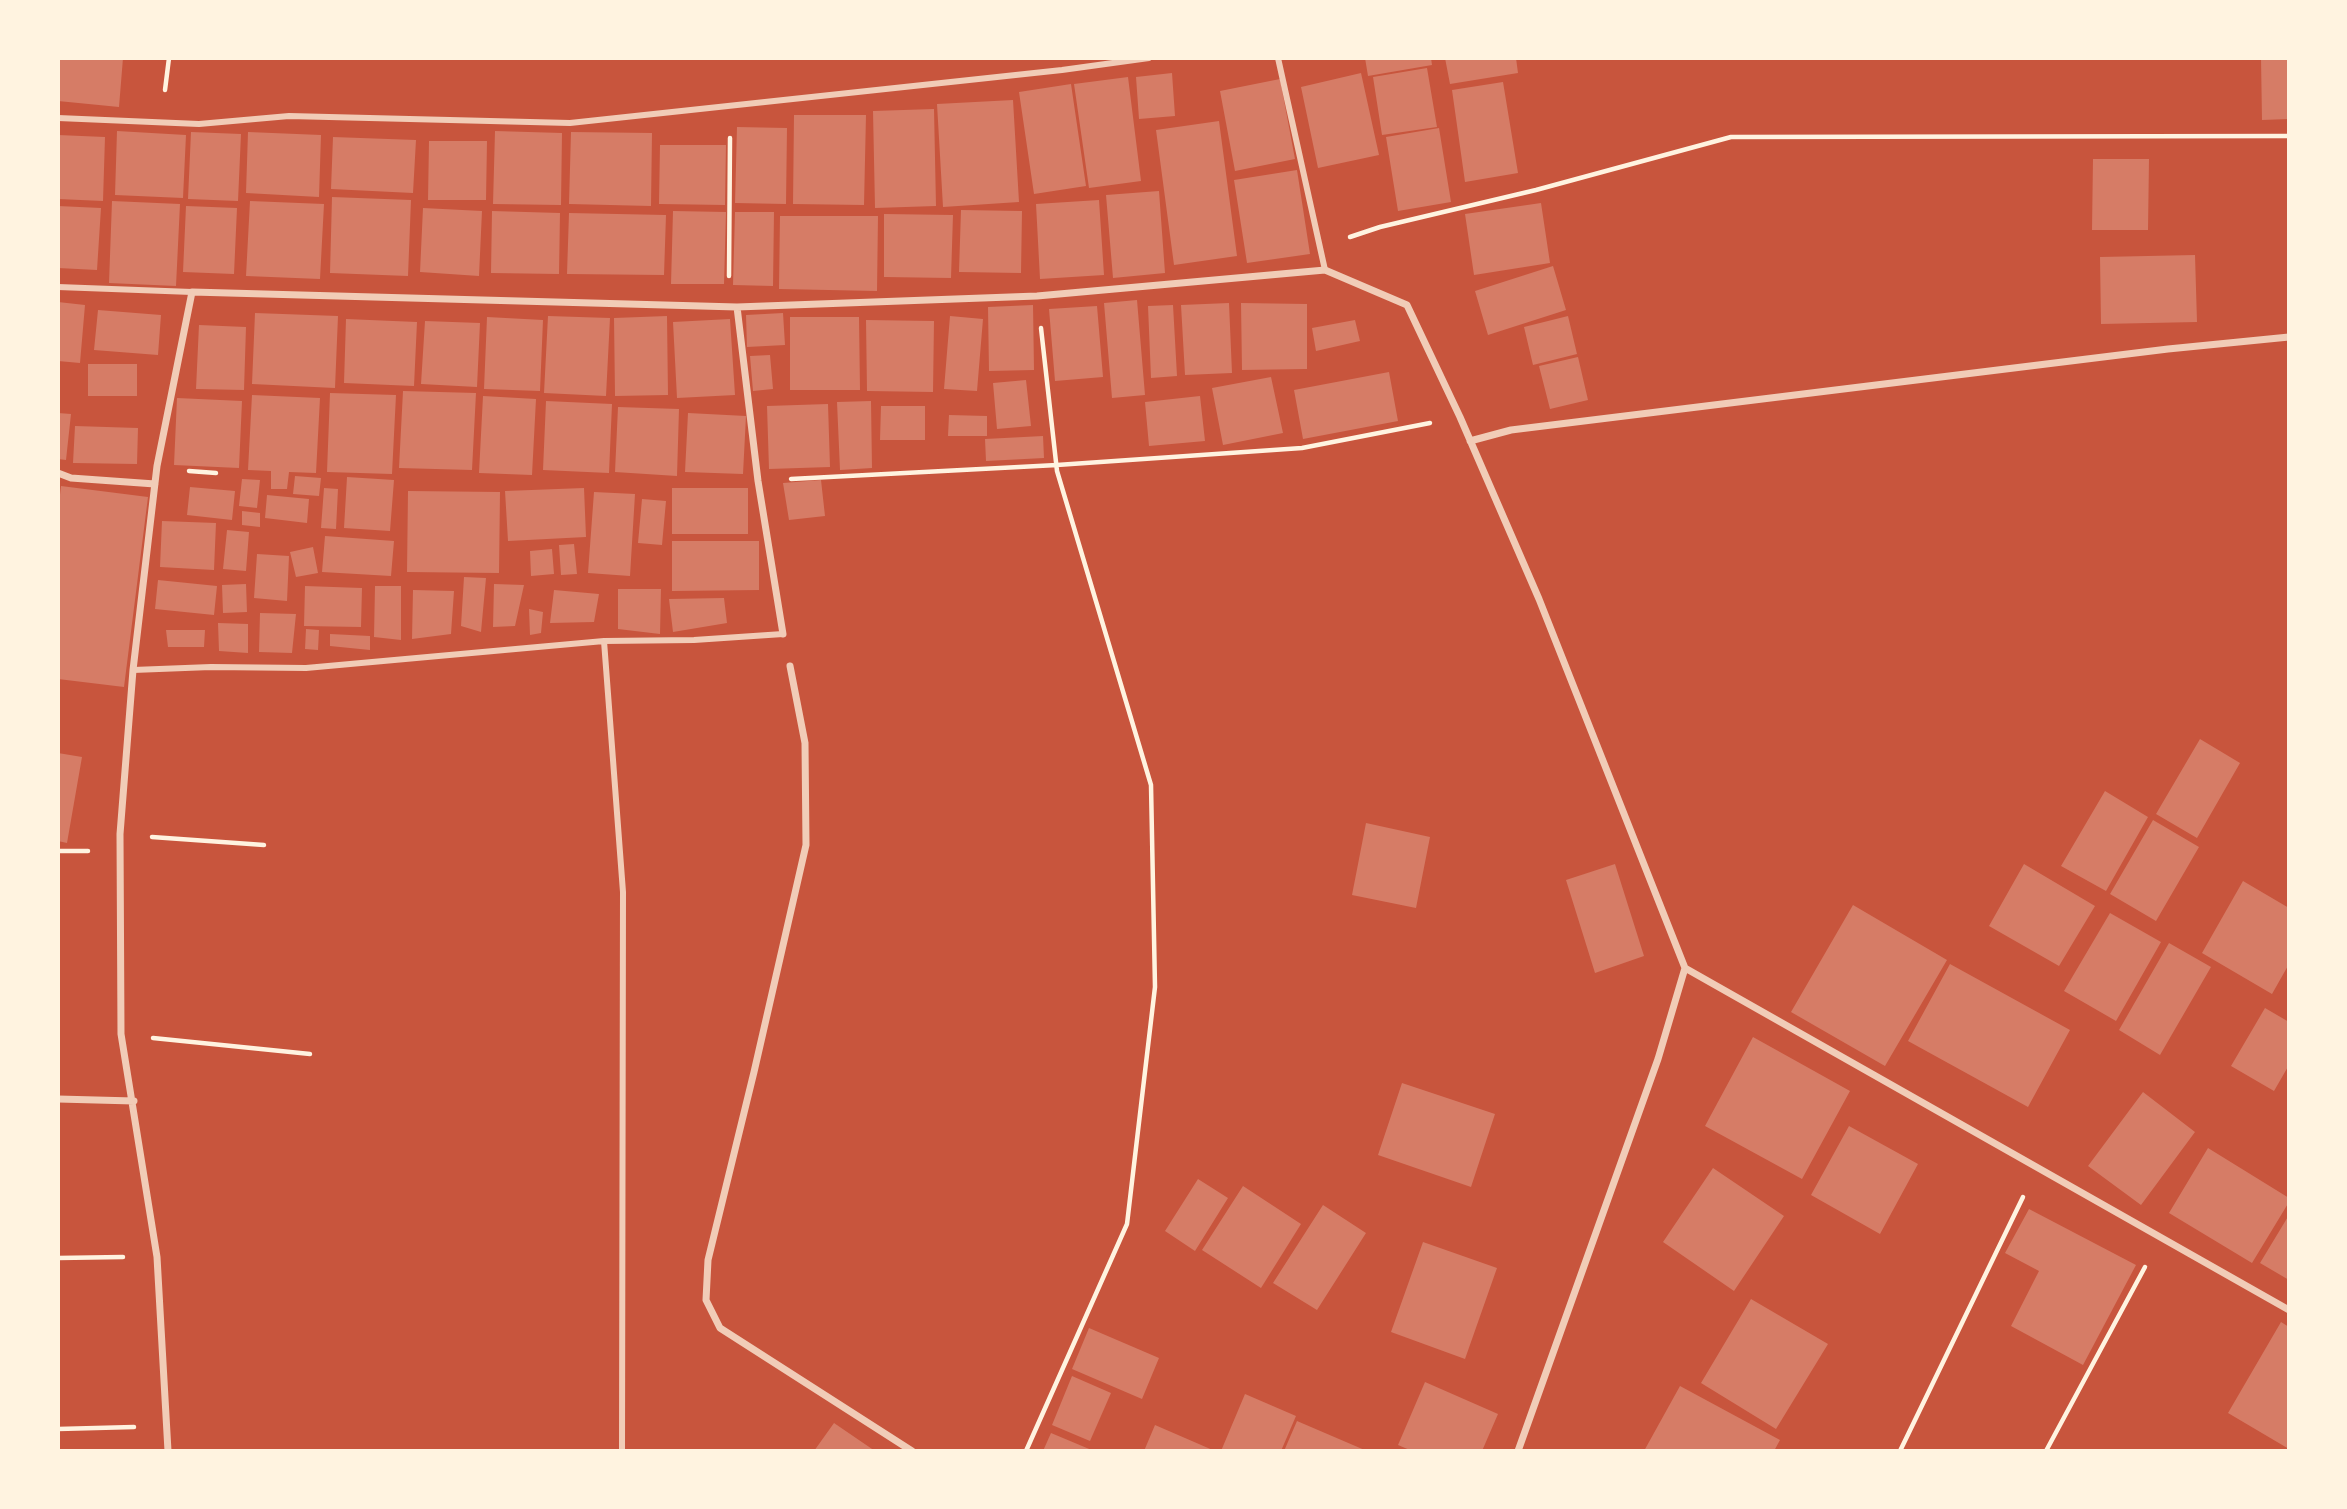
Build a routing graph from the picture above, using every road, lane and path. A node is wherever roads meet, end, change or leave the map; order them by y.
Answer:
1 (1149, 58) edge
2 (1278, 58) edge
3 (730, 106) junction
4 (58, 118) edge
5 (2289, 136) edge
6 (1319, 247) junction
7 (1325, 270) junction
8 (58, 287) edge
9 (192, 292) junction
10 (1037, 296) junction
11 (733, 307) junction
12 (2289, 337) edge
13 (1460, 417) junction
14 (1470, 441) junction
15 (1056, 466) junction
16 (58, 473) edge
17 (758, 481) junction
18 (155, 484) junction
19 (783, 634) joint
20 (604, 641) junction
21 (790, 666) dead end
22 (133, 670) junction
23 (120, 834) junction
24 (264, 845) dead end
25 (1685, 968) junction
26 (121, 1034) junction
27 (310, 1054) dead end
28 (58, 1098) edge
29 (134, 1101) junction
30 (2038, 1166) junction
31 (2161, 1237) junction
32 (157, 1256) junction
33 (58, 1258) edge
34 (2289, 1310) edge
35 (167, 1426) junction
36 (58, 1429) edge
37 (168, 1451) edge
38 (622, 1451) edge
39 (912, 1451) edge
40 (1027, 1451) edge
41 (1518, 1451) edge
42 (1900, 1451) edge
43 (2046, 1451) edge

1 - 3 street
2 - 6 street
3 - 4 street
3 - 11 path
5 - 6 path
6 - 7 street
7 - 10 street
7 - 13 street
8 - 9 street
9 - 11 street
9 - 18 street
10 - 11 street
10 - 15 path
11 - 17 street
12 - 14 street
13 - 14 street
13 - 15 path
14 - 25 street
15 - 17 path
15 - 40 path
16 - 18 street
17 - 19 street
18 - 22 street
19 - 20 street
20 - 22 street
20 - 38 street
21 - 39 street
22 - 23 street
23 - 24 path
23 - 26 street
25 - 30 street
25 - 41 street
26 - 27 path
26 - 29 street
28 - 29 street
29 - 32 street
30 - 31 street
30 - 42 path
31 - 34 street
31 - 43 path
32 - 33 path
32 - 35 street
35 - 36 path
35 - 37 street

